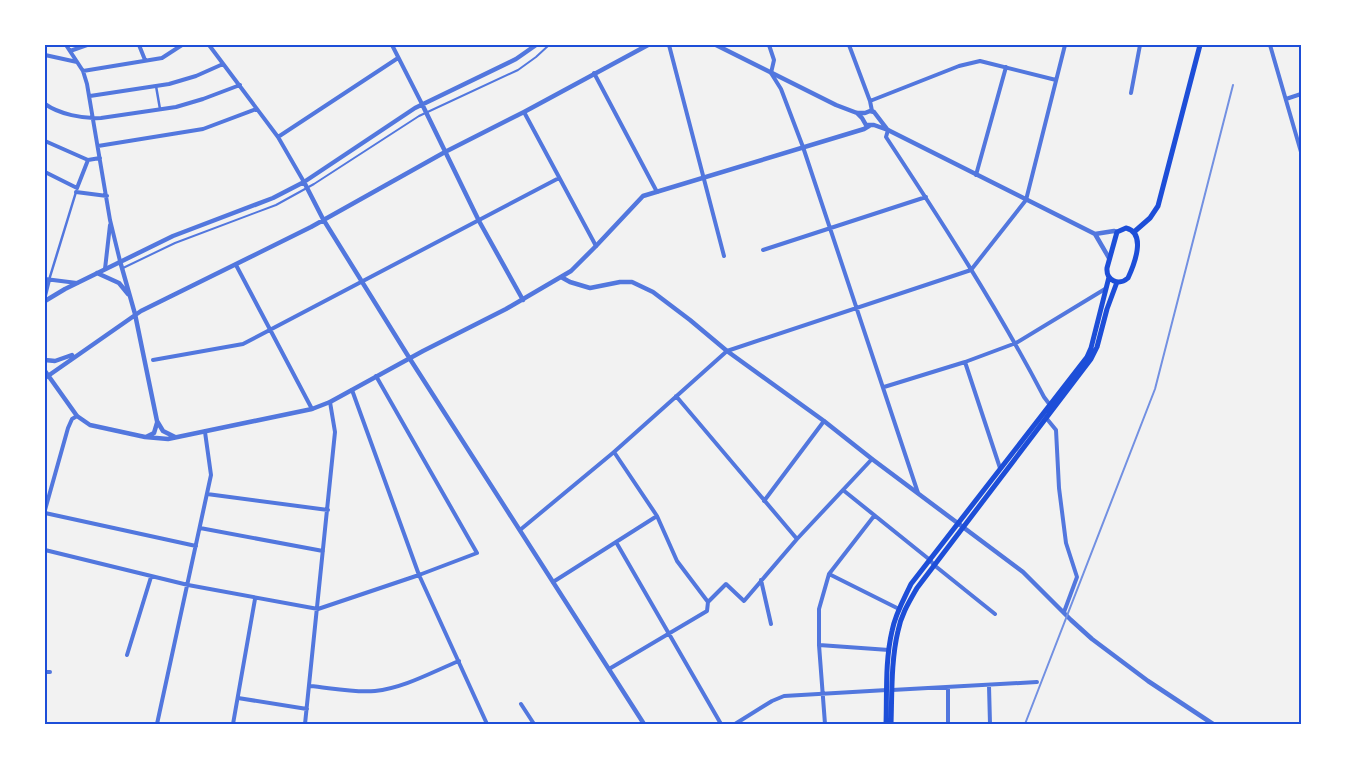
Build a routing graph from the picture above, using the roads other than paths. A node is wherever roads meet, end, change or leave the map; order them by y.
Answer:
1 (66, 45) edge
2 (87, 45) edge
3 (139, 45) edge
4 (182, 45) edge
5 (392, 45) edge
6 (536, 45) edge
7 (549, 45) edge
8 (648, 45) edge
9 (669, 45) edge
10 (716, 45) edge
11 (769, 45) edge
12 (849, 45) edge
13 (1065, 45) edge
14 (1140, 45) edge
15 (1200, 45) edge
16 (1270, 45) edge
17 (211, 46) edge
18 (70, 50) junction
19 (45, 55) edge
20 (398, 58) junction
21 (145, 60) junction
22 (77, 62) junction
23 (223, 64) junction
24 (1006, 67) junction
25 (83, 71) junction
26 (594, 73) junction
27 (771, 73) junction
28 (1056, 80) junction
29 (240, 85) junction
30 (156, 86) junction
31 (1131, 94) dead end
32 (1301, 94) edge
33 (90, 96) junction
34 (1286, 99) junction
35 (870, 102) junction
36 (45, 104) edge
37 (422, 104) junction
38 (160, 109) junction
39 (256, 109) junction
40 (872, 111) junction
41 (524, 112) junction
42 (426, 113) junction
43 (863, 117) junction
44 (94, 118) junction
45 (878, 119) junction
46 (871, 126) junction
47 (888, 130) junction
48 (852, 133) junction
49 (278, 137) junction
50 (1299, 140) edge
51 (45, 141) edge
52 (98, 146) junction
53 (802, 147) junction
54 (445, 152) junction
55 (1301, 152) edge
56 (100, 158) junction
57 (88, 160) junction
58 (45, 172) edge
59 (976, 175) junction
60 (559, 178) junction
61 (704, 178) junction
62 (304, 182) junction
63 (307, 188) junction
64 (76, 190) junction
65 (658, 192) junction
66 (107, 196) junction
67 (926, 197) junction
68 (1026, 200) junction
69 (323, 219) junction
70 (110, 220) junction
71 (479, 221) junction
72 (829, 228) junction
73 (1117, 232) junction
74 (1134, 232) junction
75 (1094, 234) junction
76 (596, 246) junction
77 (763, 250) dead end
78 (724, 256) dead end
79 (1110, 258) junction
80 (120, 261) junction
81 (236, 265) junction
82 (122, 268) junction
83 (105, 269) junction
84 (971, 270) junction
85 (97, 273) junction
86 (561, 277) junction
87 (1109, 277) junction
88 (47, 279) edge
89 (362, 281) junction
90 (1117, 282) junction
91 (77, 283) junction
92 (1106, 289) junction
93 (45, 296) edge
94 (130, 297) junction
95 (523, 300) junction
96 (45, 301) edge
97 (856, 309) junction
98 (135, 314) junction
99 (272, 330) junction
100 (1016, 343) junction
101 (86, 348) junction
102 (727, 351) junction
103 (410, 359) junction
104 (45, 360) edge
105 (153, 360) dead end
106 (965, 362) junction
107 (46, 375) edge
108 (376, 376) junction
109 (884, 387) junction
110 (352, 390) junction
111 (676, 396) junction
112 (330, 402) junction
113 (1050, 405) junction
114 (312, 409) junction
115 (78, 416) junction
116 (1047, 419) junction
117 (157, 421) junction
118 (824, 421) junction
119 (205, 432) junction
120 (177, 437) junction
121 (144, 438) junction
122 (614, 452) junction
123 (872, 459) junction
124 (1000, 468) junction
125 (1006, 472) junction
126 (843, 490) junction
127 (918, 493) junction
128 (207, 494) junction
129 (764, 501) junction
130 (328, 510) junction
131 (45, 512) edge
132 (657, 516) junction
133 (874, 516) junction
134 (958, 523) junction
135 (963, 527) junction
136 (200, 528) junction
137 (520, 530) junction
138 (797, 539) junction
139 (616, 542) junction
140 (196, 546) junction
141 (45, 550) edge
142 (323, 551) junction
143 (930, 560) junction
144 (934, 565) junction
145 (829, 574) junction
146 (419, 575) junction
147 (151, 577) junction
148 (761, 580) junction
149 (553, 582) junction
150 (188, 586) junction
151 (255, 599) junction
152 (708, 602) junction
153 (318, 609) junction
154 (902, 610) junction
155 (1064, 612) junction
156 (995, 614) dead end
157 (771, 624) dead end
158 (668, 634) junction
159 (819, 645) junction
160 (892, 650) junction
161 (127, 655) dead end
162 (458, 661) junction
163 (609, 669) junction
164 (1037, 682) dead end
165 (310, 686) junction
166 (989, 686) junction
167 (948, 688) junction
168 (889, 690) junction
169 (824, 693) junction
170 (238, 698) junction
171 (522, 704) dead end
172 (307, 709) junction
173 (157, 724) edge
174 (233, 724) edge
175 (305, 724) edge
176 (487, 724) edge
177 (534, 724) edge
178 (644, 724) edge
179 (721, 724) edge
180 (735, 724) edge
181 (825, 724) edge
182 (886, 724) edge
183 (891, 724) edge
184 (948, 724) edge
185 (990, 724) edge
186 (1213, 724) edge

1 - 18 street
2 - 18 street
3 - 21 street
4 - 21 street
5 - 20 street
6 - 37 street
7 - 42 lane
8 - 26 street
9 - 61 street
10 - 27 street
11 - 27 street
12 - 35 street
13 - 28 street
14 - 31 street
15 - 74 main road
16 - 34 street
17 - 23 street
18 - 22 street
19 - 22 street
20 - 37 street
20 - 49 street
21 - 25 street
22 - 25 street
23 - 29 street
23 - 30 street
24 - 28 street
24 - 35 street
24 - 59 street
25 - 33 street
26 - 41 street
26 - 65 street
27 - 43 street
27 - 53 street
28 - 68 street
29 - 38 street
29 - 39 street
30 - 33 street
30 - 38 street
32 - 34 street
33 - 44 street
34 - 50 street
35 - 40 street
36 - 44 street
37 - 42 street
37 - 62 street
38 - 44 street
39 - 49 street
39 - 52 street
40 - 43 street
40 - 45 street
41 - 54 street
41 - 60 street
42 - 54 street
42 - 63 lane
43 - 46 street
43 - 48 street
44 - 52 street
45 - 46 street
45 - 47 street
46 - 47 street
46 - 48 street
47 - 59 street
47 - 67 street
48 - 53 street
49 - 62 street
50 - 55 street
51 - 57 street
52 - 56 street
53 - 61 street
53 - 72 street
54 - 69 street
54 - 71 street
56 - 57 street
56 - 66 street
57 - 64 street
58 - 64 street
59 - 68 street
60 - 71 street
60 - 76 street
61 - 65 street
61 - 78 street
62 - 63 street
62 - 80 street
63 - 69 street
63 - 82 lane
64 - 66 street
64 - 88 street
65 - 76 street
66 - 70 street
67 - 72 street
67 - 84 street
68 - 75 street
68 - 84 street
69 - 81 street
69 - 89 street
70 - 80 street
70 - 83 street
71 - 89 street
71 - 95 street
72 - 77 street
72 - 97 street
73 - 74 main road
73 - 75 street
73 - 79 main road
74 - 90 main road
75 - 79 street
76 - 86 street
79 - 87 main road
80 - 82 street
80 - 83 street
81 - 98 street
81 - 99 street
82 - 94 street
83 - 85 street
84 - 97 street
84 - 100 street
85 - 91 street
85 - 94 street
86 - 95 street
86 - 102 street
87 - 90 main road
87 - 92 main road
88 - 91 street
88 - 93 street
89 - 99 street
89 - 103 street
90 - 116 main road
91 - 96 street
92 - 100 street
92 - 113 main road
94 - 98 street
95 - 103 street
97 - 102 street
97 - 109 street
98 - 101 street
98 - 117 street
99 - 105 street
99 - 114 street
100 - 106 street
100 - 113 street
101 - 104 street
101 - 107 street
102 - 111 street
102 - 118 street
103 - 108 street
103 - 137 street
106 - 109 street
106 - 124 street
107 - 115 street
108 - 110 street
108 - 146 street
109 - 127 street
110 - 112 street
110 - 146 street
111 - 122 street
111 - 129 street
112 - 114 street
112 - 130 street
113 - 124 main road
114 - 119 street
115 - 121 street
115 - 131 street
116 - 125 main road
116 - 155 street
117 - 120 street
117 - 121 street
118 - 123 street
118 - 129 street
119 - 120 street
119 - 128 street
120 - 121 street
122 - 132 street
122 - 137 street
123 - 126 street
123 - 127 street
124 - 125 street
124 - 134 main road
125 - 135 main road
126 - 133 street
126 - 138 street
127 - 134 street
128 - 130 street
128 - 136 street
129 - 138 street
130 - 142 street
131 - 140 street
132 - 139 street
132 - 152 street
133 - 143 street
133 - 145 street
134 - 135 street
134 - 143 main road
135 - 144 main road
135 - 155 street
136 - 140 street
136 - 142 street
137 - 149 street
138 - 148 street
139 - 149 street
139 - 158 street
140 - 150 street
141 - 147 street
142 - 153 street
143 - 144 street
143 - 154 main road
144 - 154 main road
144 - 156 street
145 - 154 street
145 - 159 street
146 - 153 street
146 - 162 street
147 - 150 street
147 - 161 street
148 - 152 street
148 - 157 street
149 - 163 street
150 - 151 street
150 - 173 street
151 - 153 street
151 - 170 street
152 - 158 street
153 - 165 street
154 - 160 main road
155 - 186 street
158 - 163 street
158 - 179 street
159 - 160 street
159 - 169 street
160 - 168 main road
162 - 165 street
162 - 176 street
163 - 178 street
164 - 166 street
165 - 172 street
166 - 167 street
166 - 185 street
167 - 168 street
167 - 184 street
168 - 169 street
168 - 182 main road
168 - 183 main road
169 - 180 street
169 - 181 street
170 - 172 street
170 - 174 street
171 - 177 street
172 - 175 street

